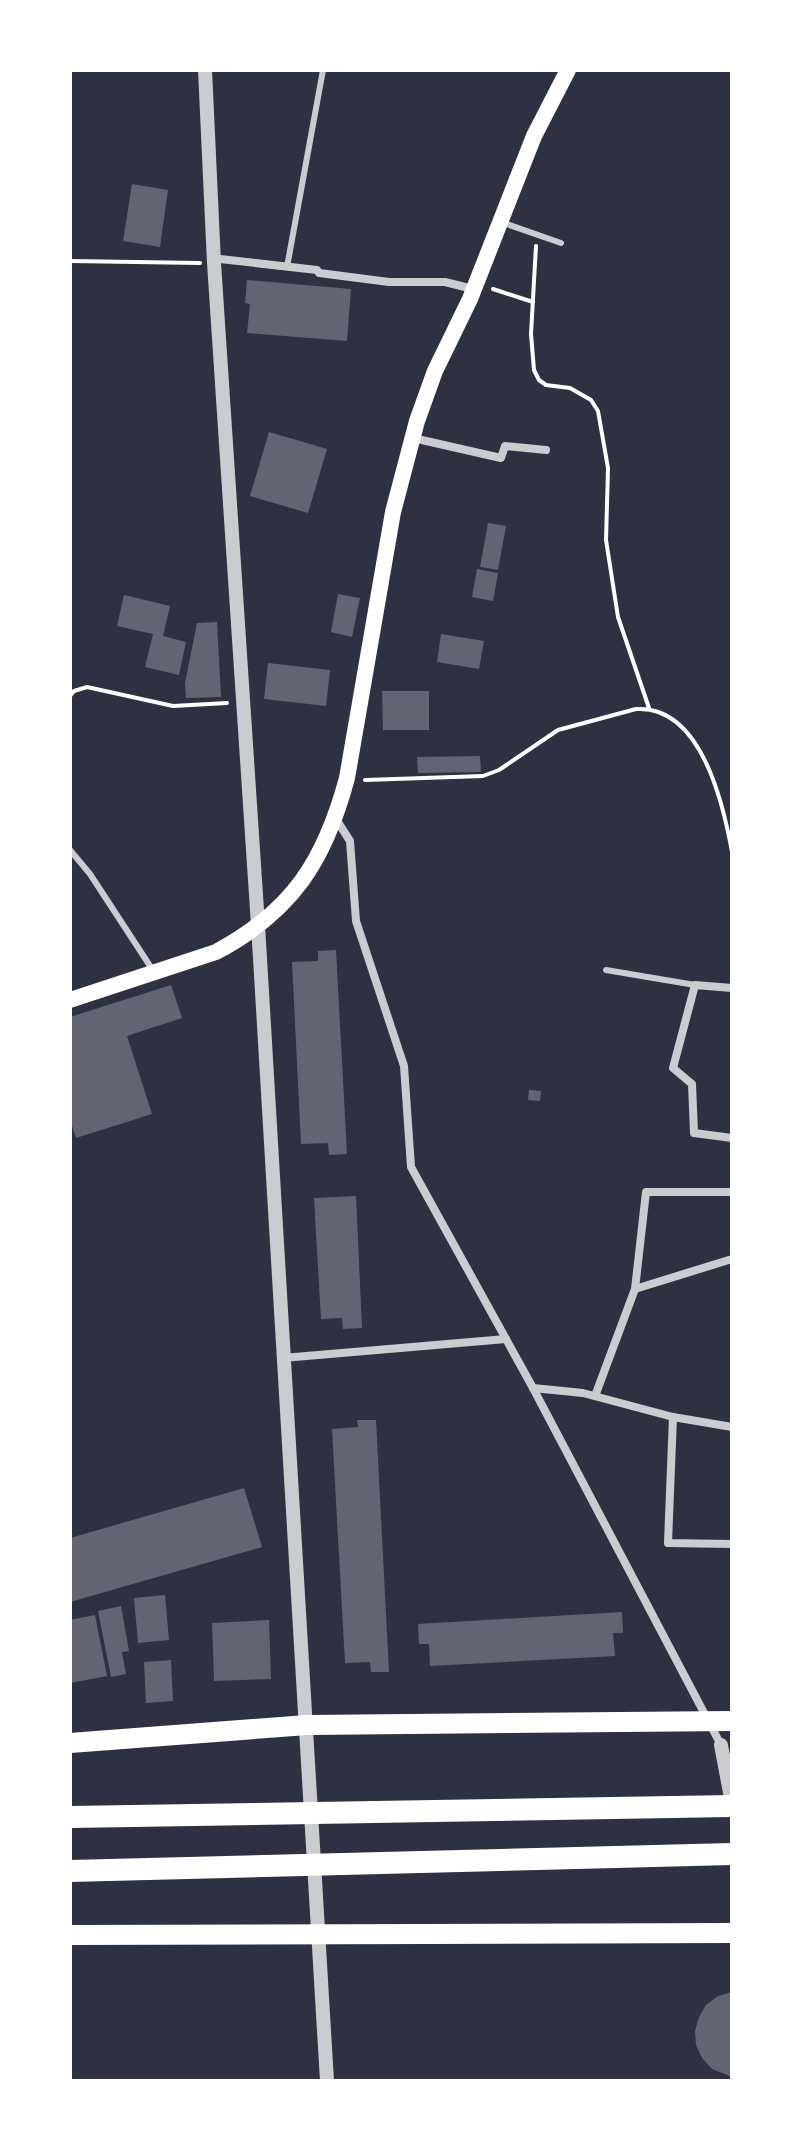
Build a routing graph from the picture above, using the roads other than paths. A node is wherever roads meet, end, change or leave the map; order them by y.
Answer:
1 (205, 70) edge
2 (323, 70) edge
3 (568, 70) edge
4 (315, 114) junction
5 (326, 116) dead end
6 (499, 221) junction
7 (561, 243) dead end
8 (214, 263) junction
9 (287, 267) junction
10 (475, 287) junction
11 (413, 438) junction
12 (546, 450) dead end
13 (336, 819) junction
14 (70, 850) edge
15 (258, 925) junction
16 (606, 970) dead end
17 (154, 973) junction
18 (695, 985) junction
19 (732, 988) edge
20 (70, 1000) edge
21 (732, 1138) edge
22 (732, 1192) edge
23 (732, 1259) edge
24 (635, 1289) junction
25 (506, 1339) junction
26 (283, 1358) junction
27 (533, 1388) junction
28 (595, 1396) junction
29 (673, 1417) junction
30 (732, 1427) edge
31 (732, 1544) edge
32 (710, 1720) junction
33 (732, 1721) edge
34 (307, 1725) junction
35 (70, 1743) edge
36 (721, 1745) joint
37 (732, 1805) edge
38 (70, 1817) edge
39 (732, 1854) edge
40 (70, 1871) edge
41 (732, 1933) edge
42 (70, 1935) edge
43 (318, 1935) junction
44 (327, 2081) edge

1 - 8 street
2 - 4 lane
3 - 6 main road
4 - 5 lane
4 - 9 lane
6 - 7 lane
6 - 10 main road
8 - 9 street
8 - 15 street
9 - 10 street
10 - 11 main road
11 - 12 street
11 - 13 main road
13 - 15 main road
13 - 25 street
14 - 17 lane
15 - 17 main road
15 - 26 street
16 - 18 lane
17 - 20 main road
18 - 19 street
18 - 21 street
22 - 24 street
23 - 24 street
24 - 28 street
25 - 26 street
25 - 27 street
26 - 34 street
27 - 28 street
27 - 32 street
28 - 29 street
29 - 30 street
29 - 31 street
32 - 33 highway
32 - 34 highway
32 - 36 street
34 - 35 highway
34 - 43 street
36 - 37 street
37 - 38 highway
39 - 40 highway
41 - 43 highway
42 - 43 highway
43 - 44 street

